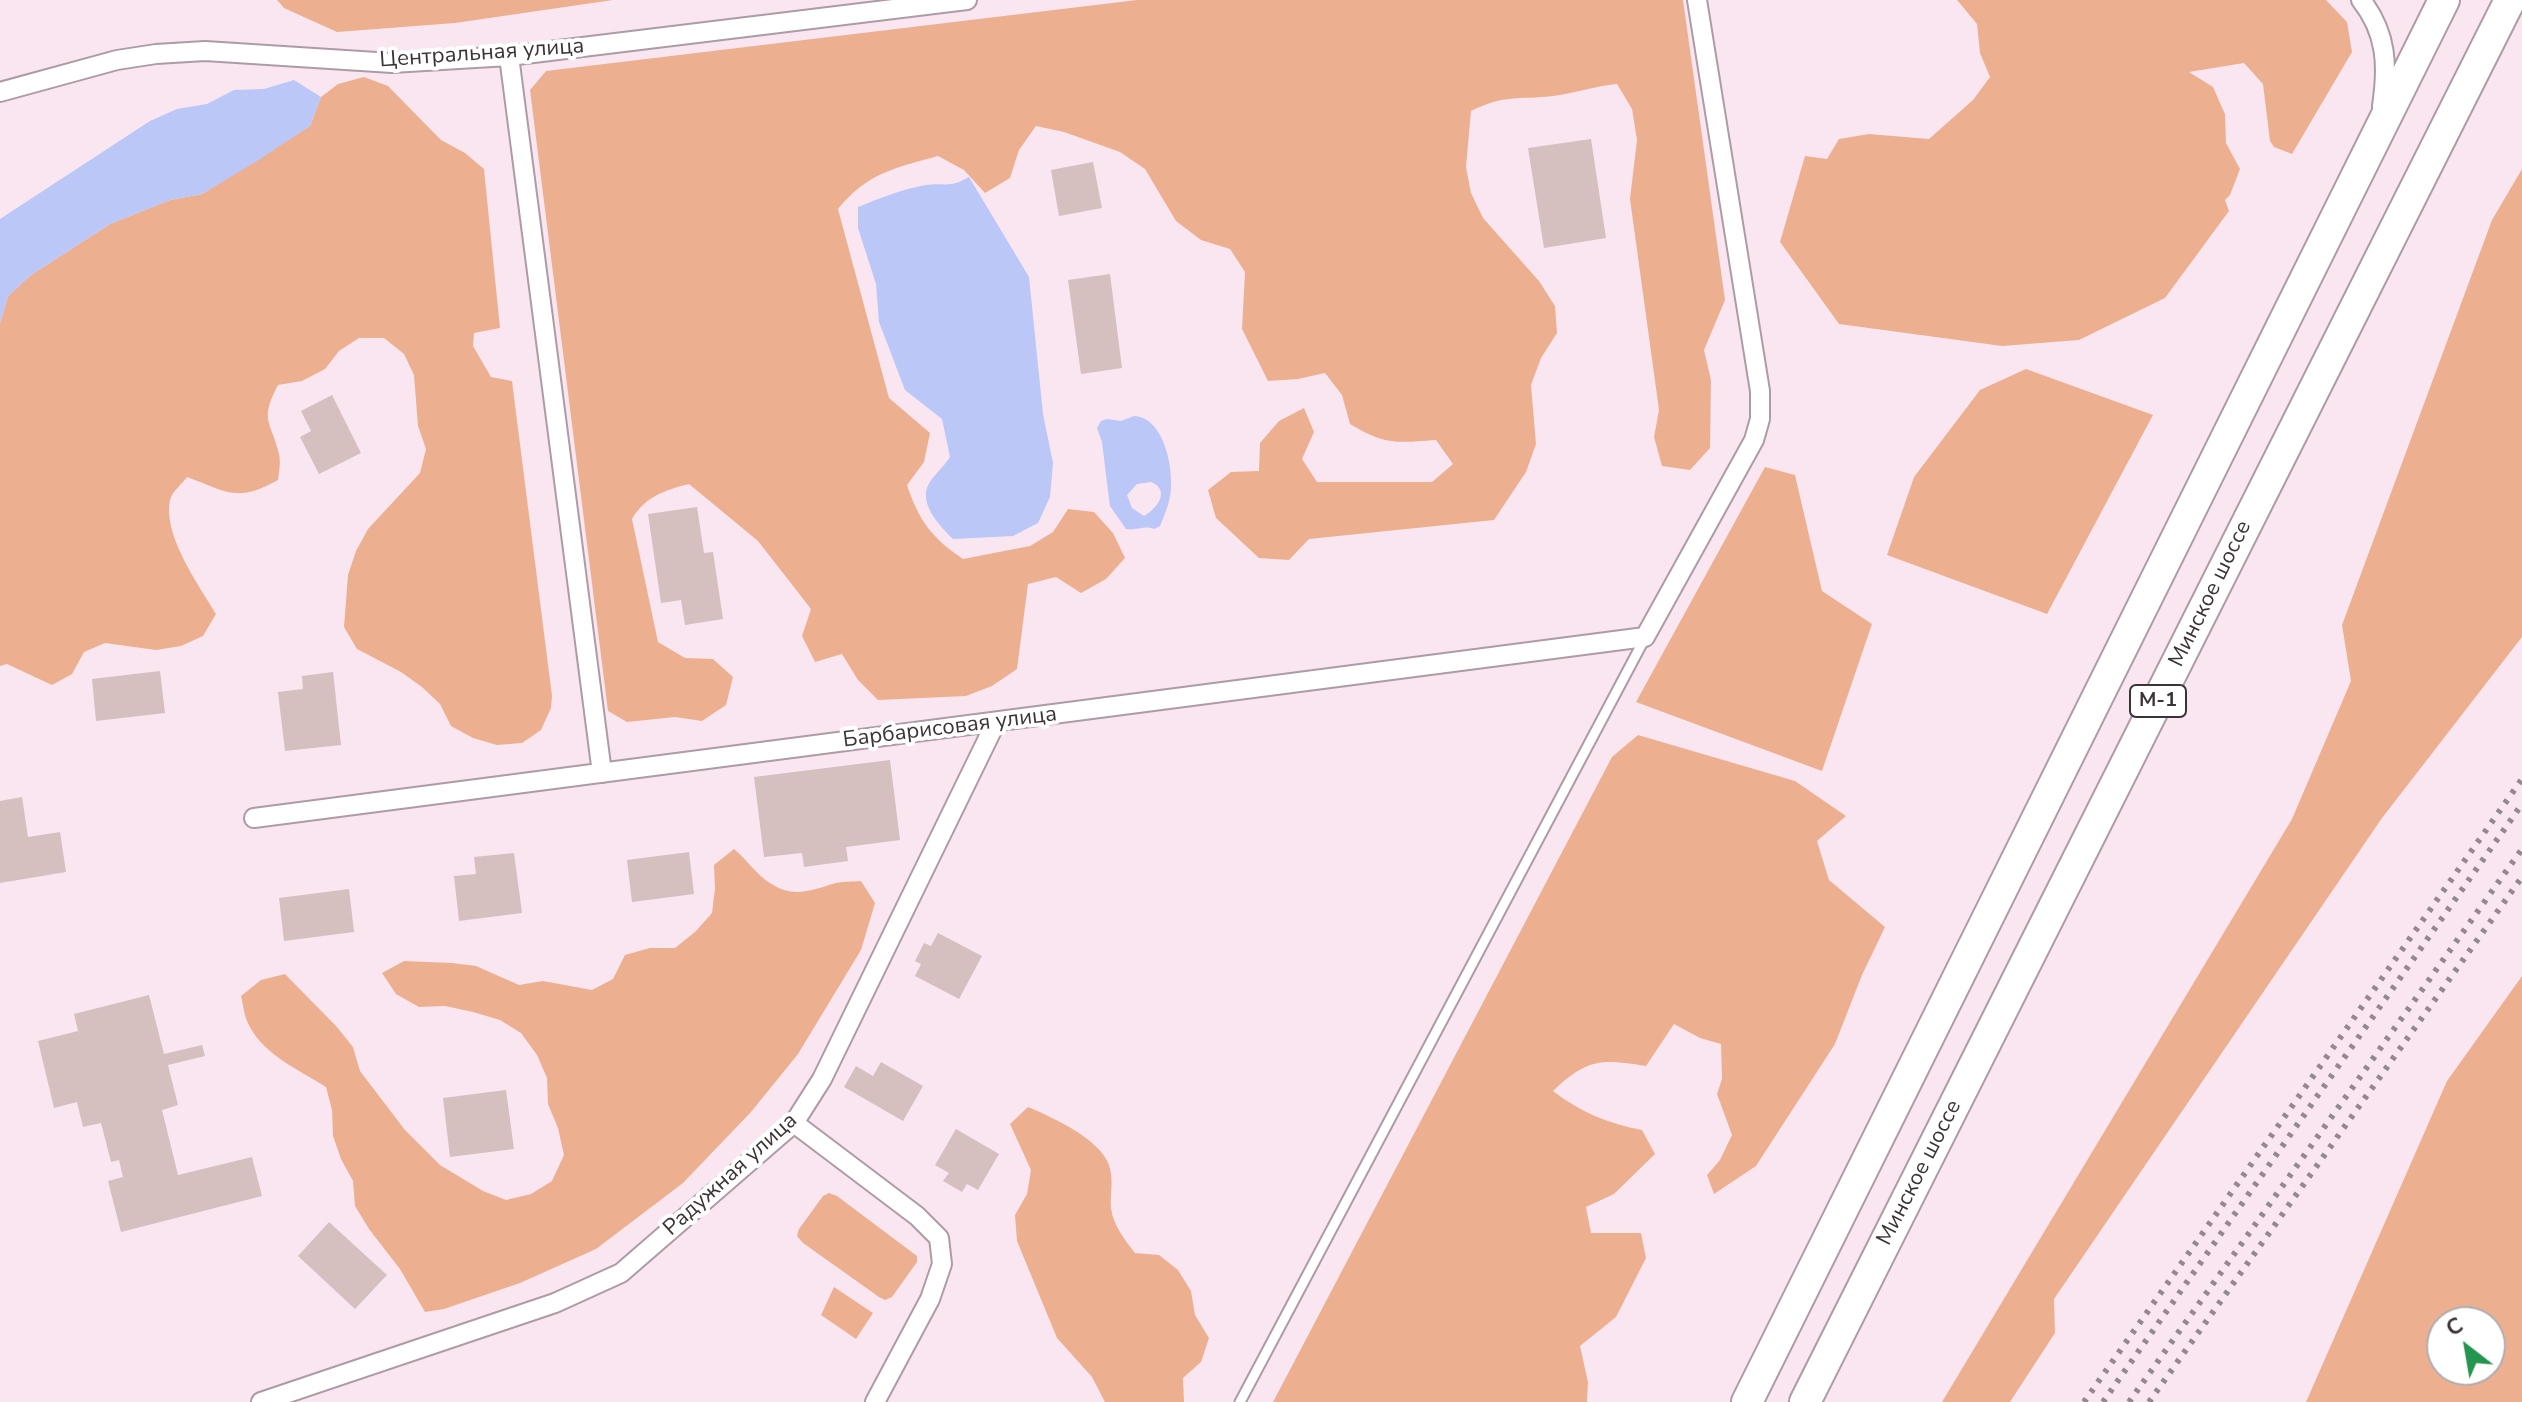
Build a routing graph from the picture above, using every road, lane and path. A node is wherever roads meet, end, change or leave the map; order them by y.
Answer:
1 (967, 0) edge
2 (1697, 0) edge
3 (2361, 0) edge
4 (2444, 0) edge
5 (2510, 0) edge
6 (509, 56) junction
7 (0, 92) edge
8 (2377, 136) junction
9 (1645, 637) junction
10 (996, 722) junction
11 (602, 773) junction
12 (254, 818) dead end
13 (794, 1123) junction
14 (261, 1402) edge
15 (875, 1402) edge
16 (1240, 1402) edge
17 (1747, 1402) edge
18 (1805, 1402) edge

1 - 6 street, Центральная улица
2 - 9 street
3 - 8 street
4 - 8 highway, М-1
5 - 18 highway, Минское шоссе / М-1
6 - 7 street, Центральная улица
6 - 11 street
8 - 17 highway, М-1
9 - 10 street, Барбарисовая улица
9 - 16 lane
10 - 11 street, Барбарисовая улица
10 - 13 street, Радужная улица
11 - 12 street, Барбарисовая улица
13 - 14 street, Радужная улица
13 - 15 street

